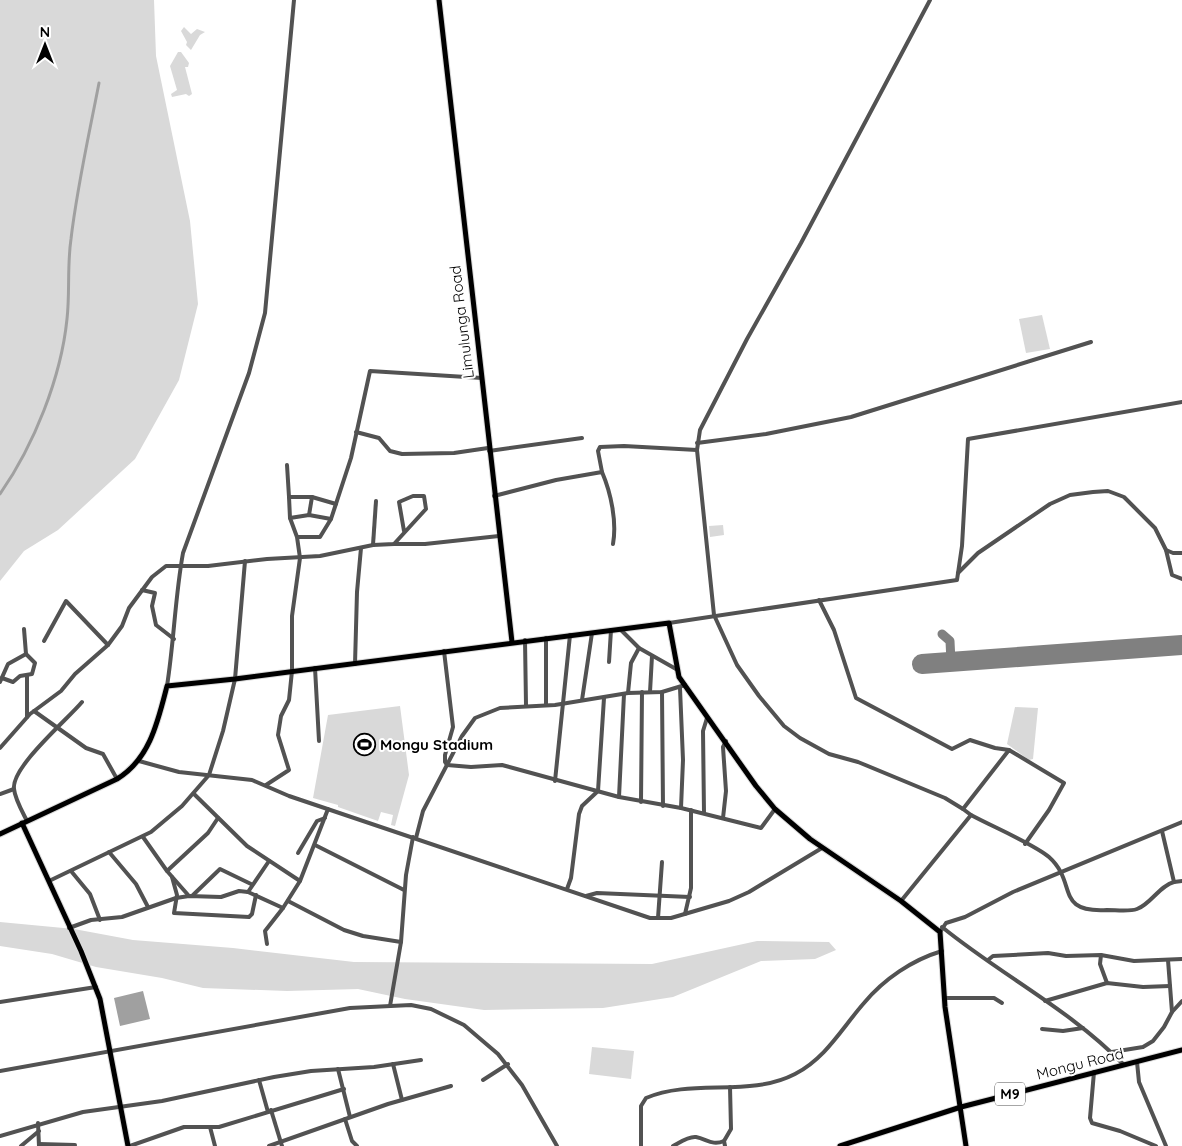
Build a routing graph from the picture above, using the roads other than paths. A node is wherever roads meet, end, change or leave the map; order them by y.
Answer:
1 (294, 0) edge
2 (439, 0) edge
3 (930, 0) edge
4 (1091, 342) dead end
5 (482, 378) junction
6 (1182, 402) edge
7 (356, 432) junction
8 (582, 438) dead end
9 (697, 443) junction
10 (489, 450) junction
11 (697, 450) junction
12 (287, 464) dead end
13 (602, 472) junction
14 (494, 496) junction
15 (289, 497) junction
16 (312, 498) junction
17 (376, 501) dead end
18 (336, 504) junction
19 (309, 515) junction
20 (290, 518) junction
21 (331, 519) junction
22 (404, 531) junction
23 (499, 536) junction
24 (297, 537) junction
25 (394, 544) junction
26 (613, 544) dead end
27 (373, 545) junction
28 (361, 548) junction
29 (1166, 550) junction
30 (1182, 553) edge
31 (300, 558) junction
32 (245, 561) junction
33 (181, 567) junction
34 (958, 573) junction
35 (1182, 579) edge
36 (142, 590) junction
37 (819, 600) junction
38 (714, 615) junction
39 (668, 622) junction
40 (24, 629) dead end
41 (620, 629) junction
42 (611, 630) junction
43 (592, 633) junction
44 (570, 635) junction
45 (546, 638) junction
46 (174, 639) junction
47 (525, 640) junction
48 (44, 641) dead end
49 (512, 642) junction
50 (108, 645) junction
51 (639, 648) junction
52 (444, 651) junction
53 (26, 654) junction
54 (652, 656) junction
55 (609, 662) dead end
56 (355, 664) junction
57 (315, 668) junction
58 (676, 669) junction
59 (292, 671) junction
60 (27, 676) junction
61 (235, 679) junction
62 (1, 680) edge
63 (167, 686) junction
64 (682, 686) junction
65 (642, 692) junction
66 (650, 692) junction
67 (662, 692) junction
68 (626, 693) junction
69 (604, 698) junction
70 (582, 700) junction
71 (82, 702) dead end
72 (562, 704) junction
73 (526, 705) junction
74 (546, 705) junction
75 (34, 711) junction
76 (27, 717) junction
77 (707, 718) junction
78 (56, 728) junction
79 (319, 741) dead end
80 (726, 741) junction
81 (0, 748) edge
82 (1009, 750) junction
83 (140, 761) junction
84 (447, 765) junction
85 (208, 775) junction
86 (117, 779) junction
87 (555, 781) junction
88 (266, 785) junction
89 (14, 789) junction
90 (598, 791) junction
91 (0, 794) edge
92 (194, 794) junction
93 (619, 797) junction
94 (641, 802) junction
95 (663, 806) junction
96 (681, 808) junction
97 (774, 808) junction
98 (328, 809) junction
99 (963, 809) junction
100 (690, 810) junction
101 (704, 813) junction
102 (971, 815) junction
103 (218, 818) junction
104 (325, 818) junction
105 (723, 818) junction
106 (24, 822) junction
107 (1182, 822) edge
108 (1162, 831) junction
109 (0, 834) edge
110 (143, 837) junction
111 (415, 837) junction
112 (1025, 844) junction
113 (315, 845) junction
114 (822, 848) junction
115 (110, 852) junction
116 (298, 853) dead end
117 (269, 860) junction
118 (662, 862) dead end
119 (71, 871) junction
120 (167, 871) junction
121 (1062, 872) junction
122 (172, 877) junction
123 (49, 881) junction
124 (300, 881) junction
125 (1182, 881) edge
126 (243, 882) junction
127 (1174, 882) junction
128 (251, 884) junction
129 (567, 889) junction
130 (404, 890) junction
131 (239, 891) junction
132 (248, 892) junction
133 (256, 895) junction
134 (191, 896) junction
135 (586, 896) junction
136 (658, 897) junction
137 (690, 897) junction
138 (176, 898) junction
139 (288, 901) junction
140 (901, 901) junction
141 (148, 907) junction
142 (283, 908) junction
143 (685, 914) junction
144 (658, 918) junction
145 (100, 920) junction
146 (69, 928) junction
147 (941, 930) junction
148 (401, 942) junction
149 (267, 944) dead end
150 (943, 951) junction
151 (1101, 955) junction
152 (1182, 959) edge
153 (988, 960) junction
154 (1168, 960) junction
155 (1107, 983) junction
156 (1170, 986) junction
157 (96, 987) junction
158 (944, 998) junction
159 (1045, 1000) junction
160 (1182, 1001) edge
161 (0, 1002) edge
162 (1002, 1003) dead end
163 (390, 1006) junction
164 (1172, 1012) junction
165 (1083, 1028) junction
166 (1042, 1029) dead end
167 (1182, 1050) edge
168 (111, 1051) junction
169 (1112, 1052) junction
170 (421, 1060) dead end
171 (1138, 1062) junction
172 (393, 1064) junction
173 (508, 1064) junction
174 (1124, 1065) junction
175 (338, 1069) junction
176 (0, 1071) edge
177 (1094, 1072) junction
178 (259, 1080) junction
179 (483, 1080) dead end
180 (451, 1086) dead end
181 (730, 1087) junction
182 (344, 1089) junction
183 (402, 1100) junction
184 (961, 1107) junction
185 (121, 1108) junction
186 (270, 1111) junction
187 (347, 1118) junction
188 (38, 1123) junction
189 (210, 1128) junction
190 (39, 1131) junction
191 (0, 1136) edge
192 (724, 1143) edge
193 (282, 1144) edge
194 (1140, 1144) edge
195 (39, 1145) edge
196 (74, 1145) edge
197 (21, 1146) edge
198 (129, 1146) edge
199 (215, 1146) edge
200 (270, 1146) edge
201 (357, 1146) edge
202 (557, 1146) edge
203 (641, 1146) edge
204 (673, 1146) edge
205 (840, 1146) edge
206 (966, 1146) edge
207 (1156, 1146) edge
208 (1166, 1146) edge

1 - 33 street
2 - 5 main road, Limulunga Road
3 - 9 street
4 - 9 street
5 - 7 street
5 - 10 main road, Limulunga Road
6 - 34 street
7 - 10 street
7 - 18 street
8 - 10 street
9 - 11 street
10 - 14 main road, Limulunga Road
11 - 13 street
11 - 38 street
12 - 15 street
13 - 14 street
13 - 26 street
14 - 23 main road, Limulunga Road
15 - 16 street
15 - 20 street
16 - 18 street
16 - 19 street
17 - 27 street
18 - 21 street
19 - 20 street
19 - 21 street
20 - 24 street
21 - 24 street
22 - 22 street
22 - 25 street
23 - 25 street
23 - 49 main road, Limulunga Road
24 - 31 street
25 - 27 street
27 - 28 street
28 - 31 street
28 - 56 street
29 - 30 street
29 - 34 street
29 - 35 street
31 - 32 street
31 - 59 street
32 - 33 street
32 - 61 street
33 - 36 street
33 - 46 street
34 - 37 street
36 - 46 street
36 - 50 street
37 - 38 street
37 - 82 street
38 - 39 street
38 - 99 street
39 - 41 main road
39 - 58 main road
40 - 53 street
41 - 42 main road
41 - 51 street
42 - 43 main road
42 - 55 street
43 - 44 main road
43 - 70 street
44 - 45 main road
44 - 72 street
45 - 47 main road
45 - 74 street
46 - 63 street
47 - 49 main road
47 - 73 street
48 - 50 street
49 - 52 main road
50 - 75 street
51 - 54 street
51 - 68 street
52 - 56 main road
52 - 84 street
53 - 60 street
53 - 62 street
54 - 58 street
54 - 66 street
56 - 57 main road
57 - 59 main road
57 - 79 street
58 - 64 main road
59 - 61 main road
59 - 88 street
60 - 62 street
60 - 76 street
61 - 63 main road
61 - 85 street
63 - 83 main road
64 - 67 street
64 - 77 main road
64 - 96 street
65 - 66 street
65 - 68 street
65 - 94 street
66 - 67 street
67 - 95 street
68 - 69 street
68 - 93 street
69 - 70 street
69 - 90 street
70 - 72 street
71 - 78 street
72 - 74 street
72 - 87 street
73 - 74 street
73 - 84 street
75 - 76 street
75 - 78 street
76 - 81 street
77 - 80 main road
77 - 101 street
78 - 86 street
78 - 89 street
80 - 97 main road
80 - 105 street
82 - 99 street
82 - 112 street
83 - 85 street
83 - 86 main road
84 - 87 street
84 - 111 street
85 - 88 street
85 - 92 street
86 - 106 main road
87 - 90 street
88 - 98 street
89 - 91 street
89 - 106 street
90 - 93 street
90 - 129 street
92 - 103 street
92 - 110 street
93 - 94 street
94 - 95 street
95 - 96 street
96 - 100 street
97 - 105 street
97 - 114 main road
98 - 104 street
98 - 111 street
99 - 102 street
100 - 101 street
100 - 137 street
101 - 105 street
102 - 112 street
102 - 140 street
103 - 117 street
103 - 120 street
104 - 113 street
104 - 116 street
106 - 109 main road
106 - 123 main road
107 - 108 street
108 - 121 street
108 - 127 street
110 - 115 street
110 - 120 street
111 - 129 street
111 - 130 street
112 - 121 street
113 - 124 street
113 - 130 street
114 - 140 main road
114 - 143 street
115 - 119 street
115 - 141 street
117 - 124 street
117 - 128 street
118 - 136 street
119 - 123 street
119 - 145 street
120 - 122 street
121 - 127 street
121 - 147 street
122 - 134 street
122 - 138 street
123 - 146 main road
124 - 139 street
125 - 127 street
126 - 128 street
126 - 131 street
126 - 134 street
128 - 132 street
129 - 135 street
130 - 148 street
131 - 132 street
131 - 134 street
132 - 133 street
133 - 138 street
133 - 142 street
134 - 138 street
135 - 136 street
135 - 144 street
136 - 137 street
136 - 144 street
137 - 143 street
138 - 141 street
139 - 142 street
139 - 148 street
140 - 147 main road
141 - 145 street
142 - 149 street
143 - 144 street
145 - 146 street
146 - 157 main road
147 - 150 main road
147 - 153 street
148 - 163 street
150 - 158 main road
150 - 181 street
151 - 153 street
151 - 154 street
151 - 155 street
152 - 154 street
153 - 159 street
154 - 156 street
155 - 156 street
155 - 159 street
156 - 164 street
157 - 161 street
157 - 168 main road
158 - 162 street
158 - 184 main road
159 - 165 street
160 - 164 street
163 - 168 street
163 - 173 street
164 - 169 street
165 - 166 street
165 - 169 street
167 - 171 main road, Mongu Road / M9
168 - 176 street
168 - 185 main road
169 - 174 street
170 - 172 street
171 - 174 main road, Mongu Road / M9
171 - 208 street
172 - 175 street
172 - 183 street
173 - 179 street
173 - 202 street
174 - 177 main road, Mongu Road / M9
175 - 178 street
175 - 182 street
177 - 184 main road, Mongu Road / M9
177 - 194 street
178 - 185 street
178 - 186 street
180 - 183 street
181 - 192 street
181 - 203 street
182 - 186 street
182 - 187 street
183 - 187 street
184 - 205 main road, Mongu Road / M9
184 - 206 main road
185 - 188 street
185 - 198 main road
186 - 189 street
186 - 193 street
187 - 193 street
187 - 201 street
188 - 190 street
188 - 191 street
189 - 198 street
189 - 199 street
190 - 195 street
190 - 197 street
192 - 204 street
193 - 200 street
194 - 207 street
195 - 196 street

